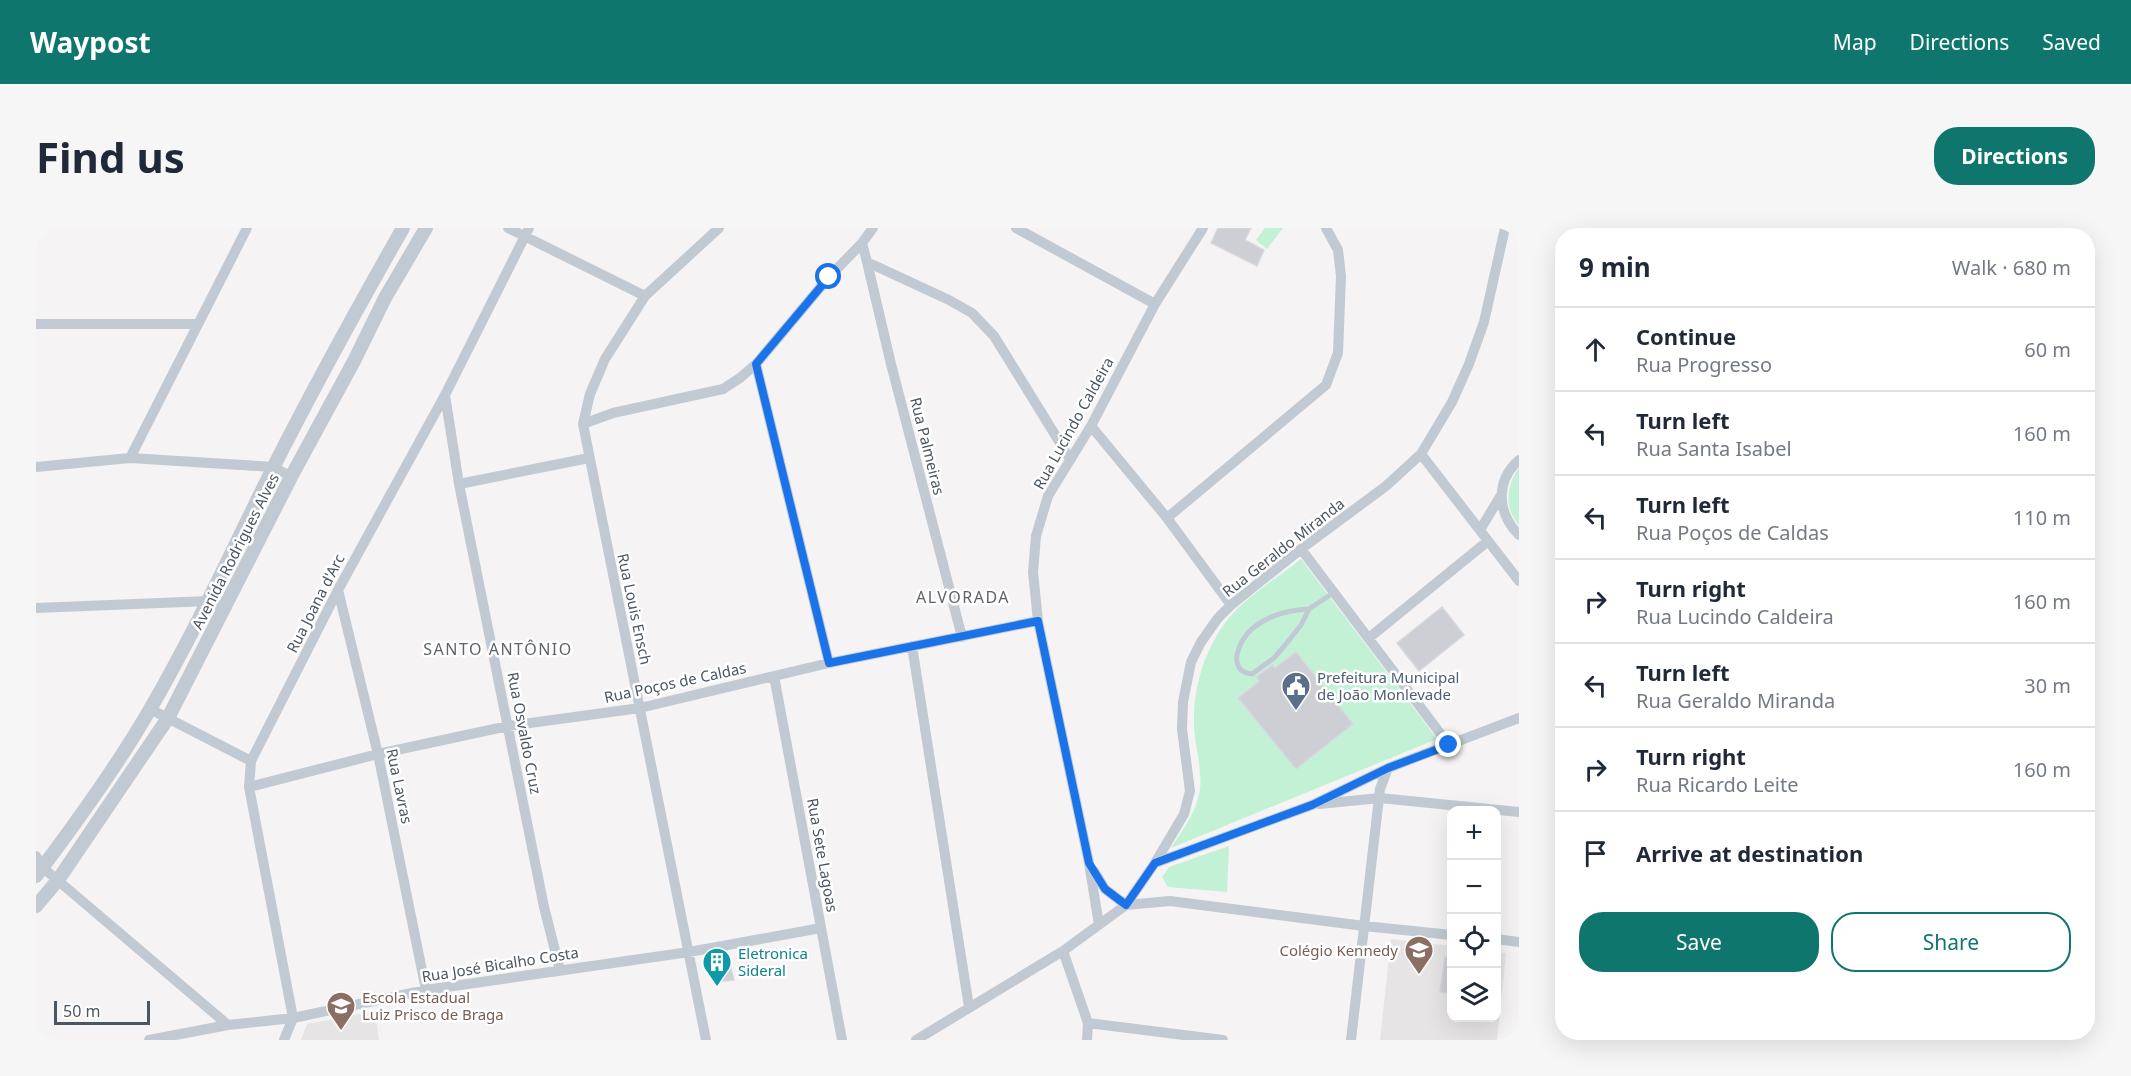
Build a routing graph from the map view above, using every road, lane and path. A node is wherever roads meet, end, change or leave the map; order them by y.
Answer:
1 (247, 228) edge
2 (403, 228) edge
3 (426, 228) edge
4 (508, 228) edge
5 (719, 228) edge
6 (873, 228) edge
7 (1016, 228) edge
8 (1203, 228) edge
9 (1326, 228) edge
10 (1505, 228) edge
11 (528, 232) edge
12 (862, 243) junction
13 (867, 262) junction
14 (368, 288) junction
15 (645, 296) junction
16 (385, 298) junction
17 (1155, 304) junction
18 (36, 324) edge
19 (197, 324) junction
20 (756, 364) junction
21 (445, 395) junction
22 (583, 424) junction
23 (1090, 426) junction
24 (1421, 454) junction
25 (130, 458) junction
26 (589, 458) junction
27 (1070, 459) junction
28 (1519, 460) edge
29 (36, 467) edge
30 (274, 467) junction
31 (291, 477) junction
32 (459, 484) junction
33 (1501, 495) junction
34 (1167, 518) junction
35 (1480, 530) junction
36 (1519, 535) edge
37 (1488, 541) junction
38 (1301, 549) junction
39 (1519, 581) edge
40 (338, 590) junction
41 (1335, 592) junction
42 (208, 601) junction
43 (1231, 605) junction
44 (36, 608) edge
45 (224, 608) junction
46 (1309, 609) junction
47 (1038, 621) junction
48 (962, 637) junction
49 (1370, 638) junction
50 (912, 646) junction
51 (829, 663) junction
52 (774, 675) junction
53 (640, 708) junction
54 (150, 709) junction
55 (168, 718) junction
56 (1519, 718) edge
57 (508, 726) junction
58 (1449, 745) junction
59 (378, 754) junction
60 (251, 761) junction
61 (1388, 768) junction
62 (249, 787) junction
63 (1380, 798) junction
64 (1312, 805) junction
65 (1519, 812) edge
66 (1089, 863) junction
67 (1155, 863) junction
68 (38, 866) edge
69 (58, 880) junction
70 (1126, 905) junction
71 (36, 906) edge
72 (1099, 925) junction
73 (1364, 926) junction
74 (821, 928) junction
75 (1447, 934) edge
76 (1501, 940) edge
77 (1519, 942) edge
78 (1063, 951) junction
79 (689, 952) junction
80 (561, 970) junction
81 (426, 990) junction
82 (969, 1006) junction
83 (293, 1018) junction
84 (1088, 1023) junction
85 (228, 1025) junction
86 (149, 1040) edge
87 (284, 1040) edge
88 (706, 1040) edge
89 (842, 1040) edge
90 (916, 1040) edge
91 (1087, 1040) edge
92 (1217, 1040) edge
93 (1223, 1040) edge
94 (1351, 1040) edge

1 - 19 street
2 - 14 street, Avenida Rodrigues Alves
3 - 16 street, Avenida Rodrigues Alves
4 - 11 street
5 - 15 street, Rua Louis Ensch
6 - 12 street
7 - 17 street
8 - 17 street, Rua Lucindo Caldeira
9 - 34 street
10 - 24 street, Rua Geraldo Miranda
11 - 15 street
11 - 21 street, Rua Joana d'Arc
12 - 13 street, Rua Palmeiras
12 - 20 street
13 - 27 street
13 - 48 street, Rua Palmeiras
14 - 16 street
14 - 30 street, Avenida Rodrigues Alves
15 - 22 street, Rua Louis Ensch
16 - 31 street, Avenida Rodrigues Alves
17 - 23 street, Rua Lucindo Caldeira
18 - 19 street
19 - 25 street
20 - 22 street
20 - 51 street
21 - 32 street, Rua Osvaldo Cruz
21 - 40 street, Rua Joana d'Arc
22 - 26 street, Rua Louis Ensch
23 - 27 street, Rua Lucindo Caldeira
23 - 34 street
24 - 35 street
24 - 38 street, Rua Geraldo Miranda
25 - 29 street
25 - 30 street
26 - 32 street
26 - 53 street, Rua Louis Ensch
27 - 47 street, Rua Lucindo Caldeira
28 - 33 street
30 - 31 street
30 - 42 street, Avenida Rodrigues Alves
31 - 45 street, Avenida Rodrigues Alves
32 - 57 street, Rua Osvaldo Cruz
33 - 35 street
33 - 36 street
34 - 43 street
35 - 37 street
37 - 39 street
37 - 49 street
38 - 41 street
38 - 43 street, Rua Geraldo Miranda
40 - 59 street, Rua Lavras
40 - 60 street, Rua Joana d'Arc
41 - 46 lane
41 - 49 street
42 - 44 street
42 - 45 street
42 - 54 street, Avenida Rodrigues Alves
43 - 67 street, Rua Geraldo Miranda
45 - 55 street, Avenida Rodrigues Alves
46 - 46 lane
47 - 48 street, Rua Poços de Caldas
47 - 66 street, Rua Lucindo Caldeira
48 - 50 street, Rua Poços de Caldas
49 - 58 street
50 - 51 street, Rua Poços de Caldas
50 - 82 street
51 - 52 street, Rua Poços de Caldas
52 - 53 street, Rua Poços de Caldas
52 - 74 street, Rua Sete Lagoas
53 - 57 street, Rua Poços de Caldas
53 - 79 street, Rua Louis Ensch
54 - 55 street
54 - 68 street, Avenida Rodrigues Alves
55 - 60 street
55 - 69 street, Avenida Rodrigues Alves
56 - 58 street
57 - 59 street, Rua Poços de Caldas
57 - 80 street, Rua Osvaldo Cruz
58 - 61 street
59 - 62 street, Rua Poços de Caldas
59 - 81 street, Rua Lavras
60 - 62 street, Rua Joana d'Arc
61 - 63 street
61 - 64 street
62 - 83 street, Rua Joana d'Arc
63 - 64 street
63 - 65 street
63 - 73 street
64 - 67 street
66 - 70 street, Rua Lucindo Caldeira
66 - 72 street, Rua Lucindo Caldeira
67 - 70 street, Rua Geraldo Miranda
68 - 69 street
69 - 71 street, Avenida Rodrigues Alves
69 - 85 street
70 - 72 street
70 - 73 street
72 - 78 street
73 - 75 street
73 - 94 street
74 - 79 street, Rua José Bicalho Costa
74 - 89 street, Rua Sete Lagoas
76 - 77 street
78 - 82 street
78 - 84 street
79 - 80 street, Rua José Bicalho Costa
79 - 88 street, Rua Louis Ensch
80 - 81 street, Rua José Bicalho Costa
81 - 83 street, Rua José Bicalho Costa
82 - 90 street
83 - 85 street, Rua José Bicalho Costa
83 - 87 street
84 - 91 street
84 - 92 street
85 - 86 street, Rua José Bicalho Costa
92 - 93 street

